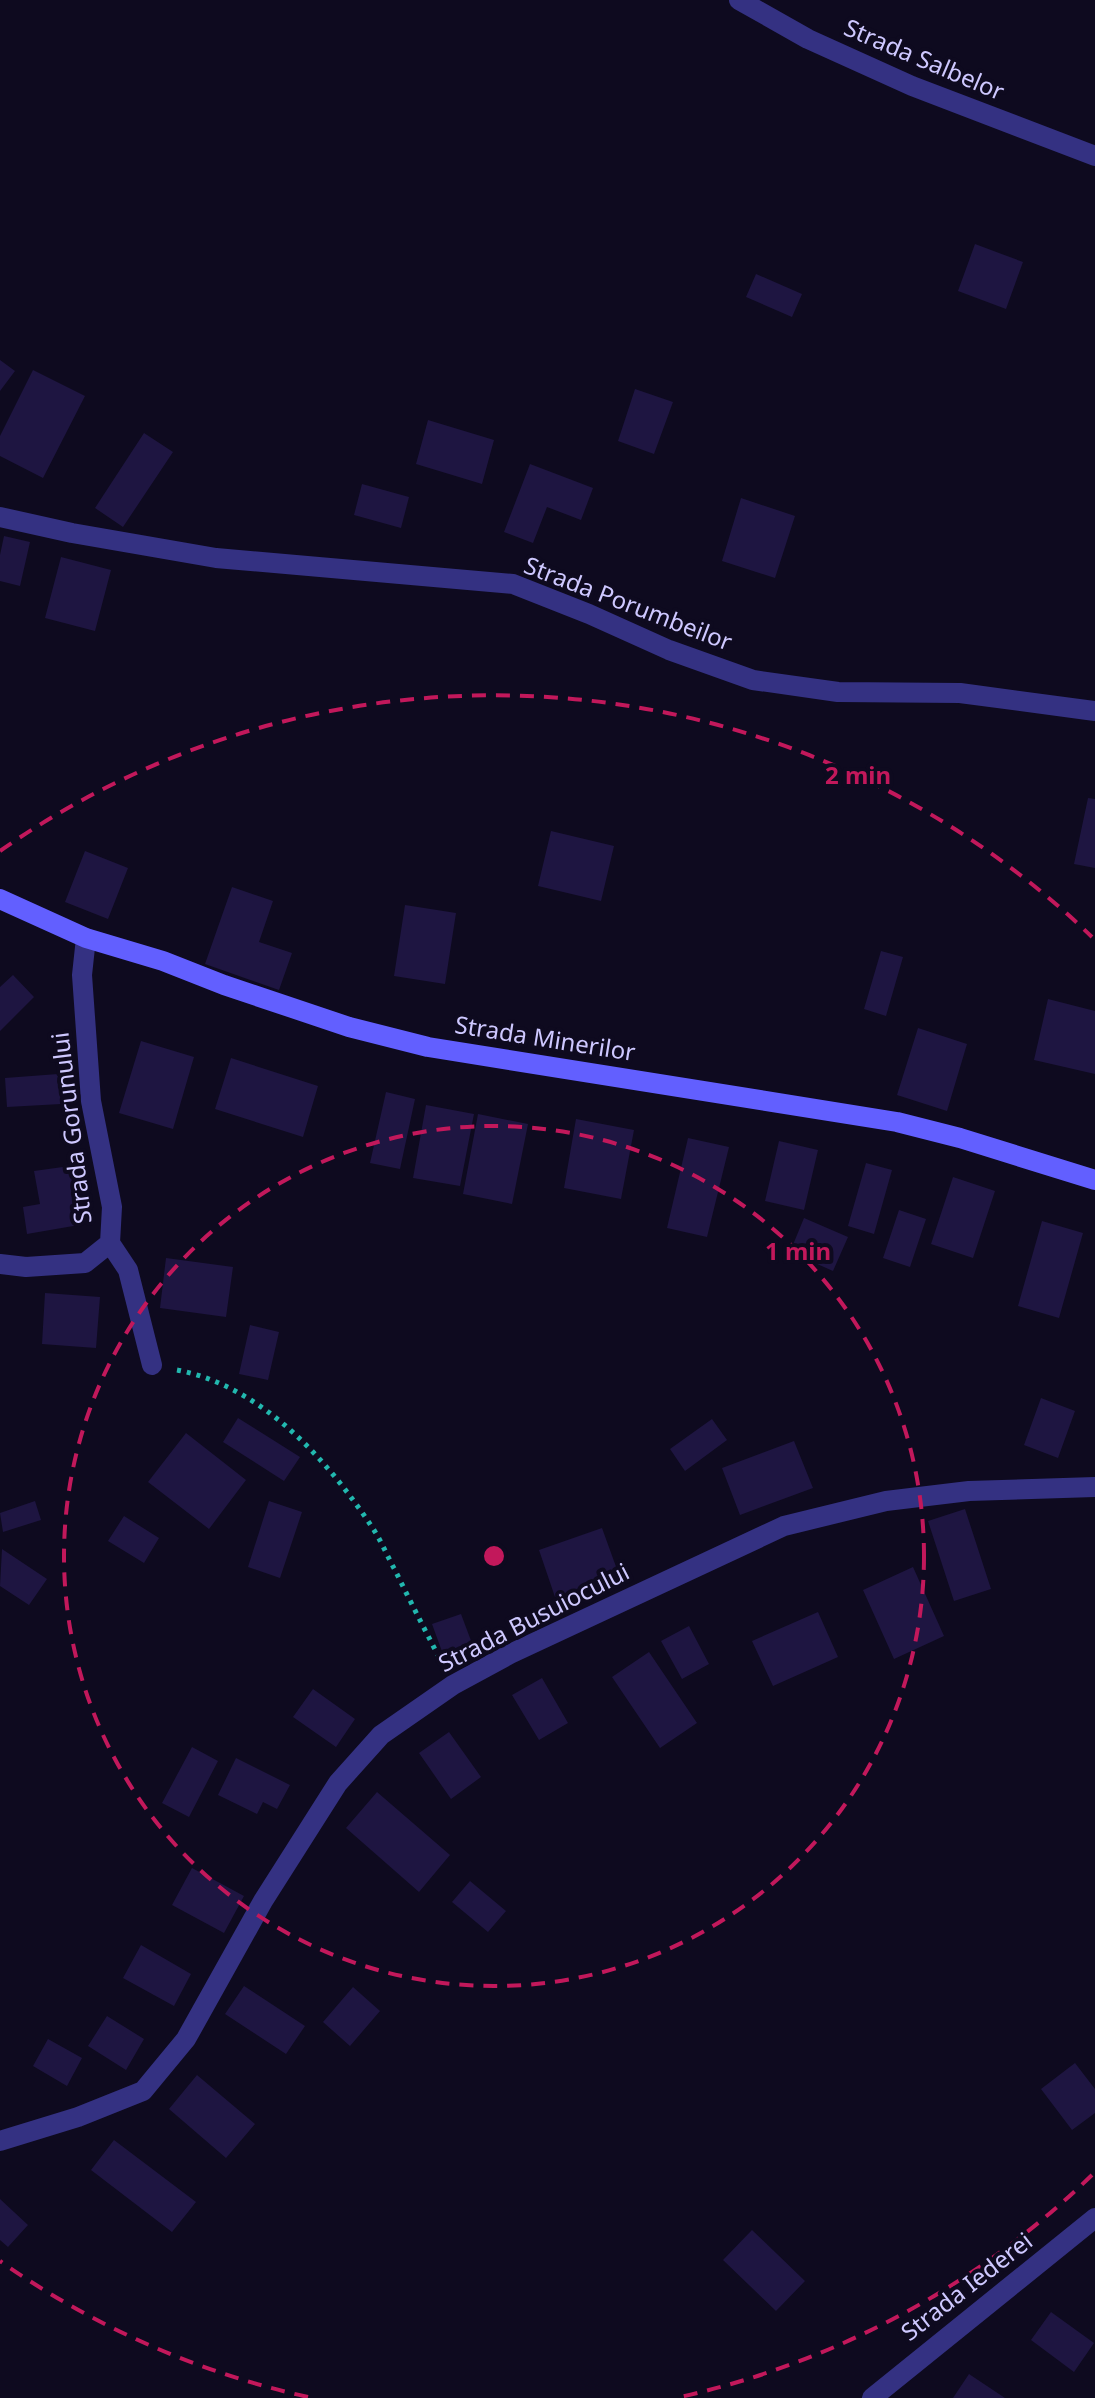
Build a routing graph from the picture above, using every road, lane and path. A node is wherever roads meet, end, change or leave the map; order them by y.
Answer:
1 (739, 0) edge
2 (1095, 156) edge
3 (0, 517) edge
4 (1095, 711) edge
5 (0, 899) edge
6 (86, 938) junction
7 (1095, 1180) edge
8 (110, 1243) junction
9 (0, 1264) edge
10 (152, 1365) joint
11 (1095, 1487) edge
12 (453, 1685) junction
13 (0, 2141) edge
14 (1095, 2218) edge
15 (872, 2398) edge

1 - 2 street, Strada Salbelor
3 - 4 street, Strada Porumbeilor
5 - 6 main road, Strada Minerilor
6 - 7 main road, Strada Minerilor
6 - 8 street, Strada Gorunului
8 - 9 street, Strada Gorunului
8 - 10 street
10 - 12 path
11 - 12 street, Strada Busuiocului
12 - 13 street, Strada Busuiocului
14 - 15 street, Strada Iederei

